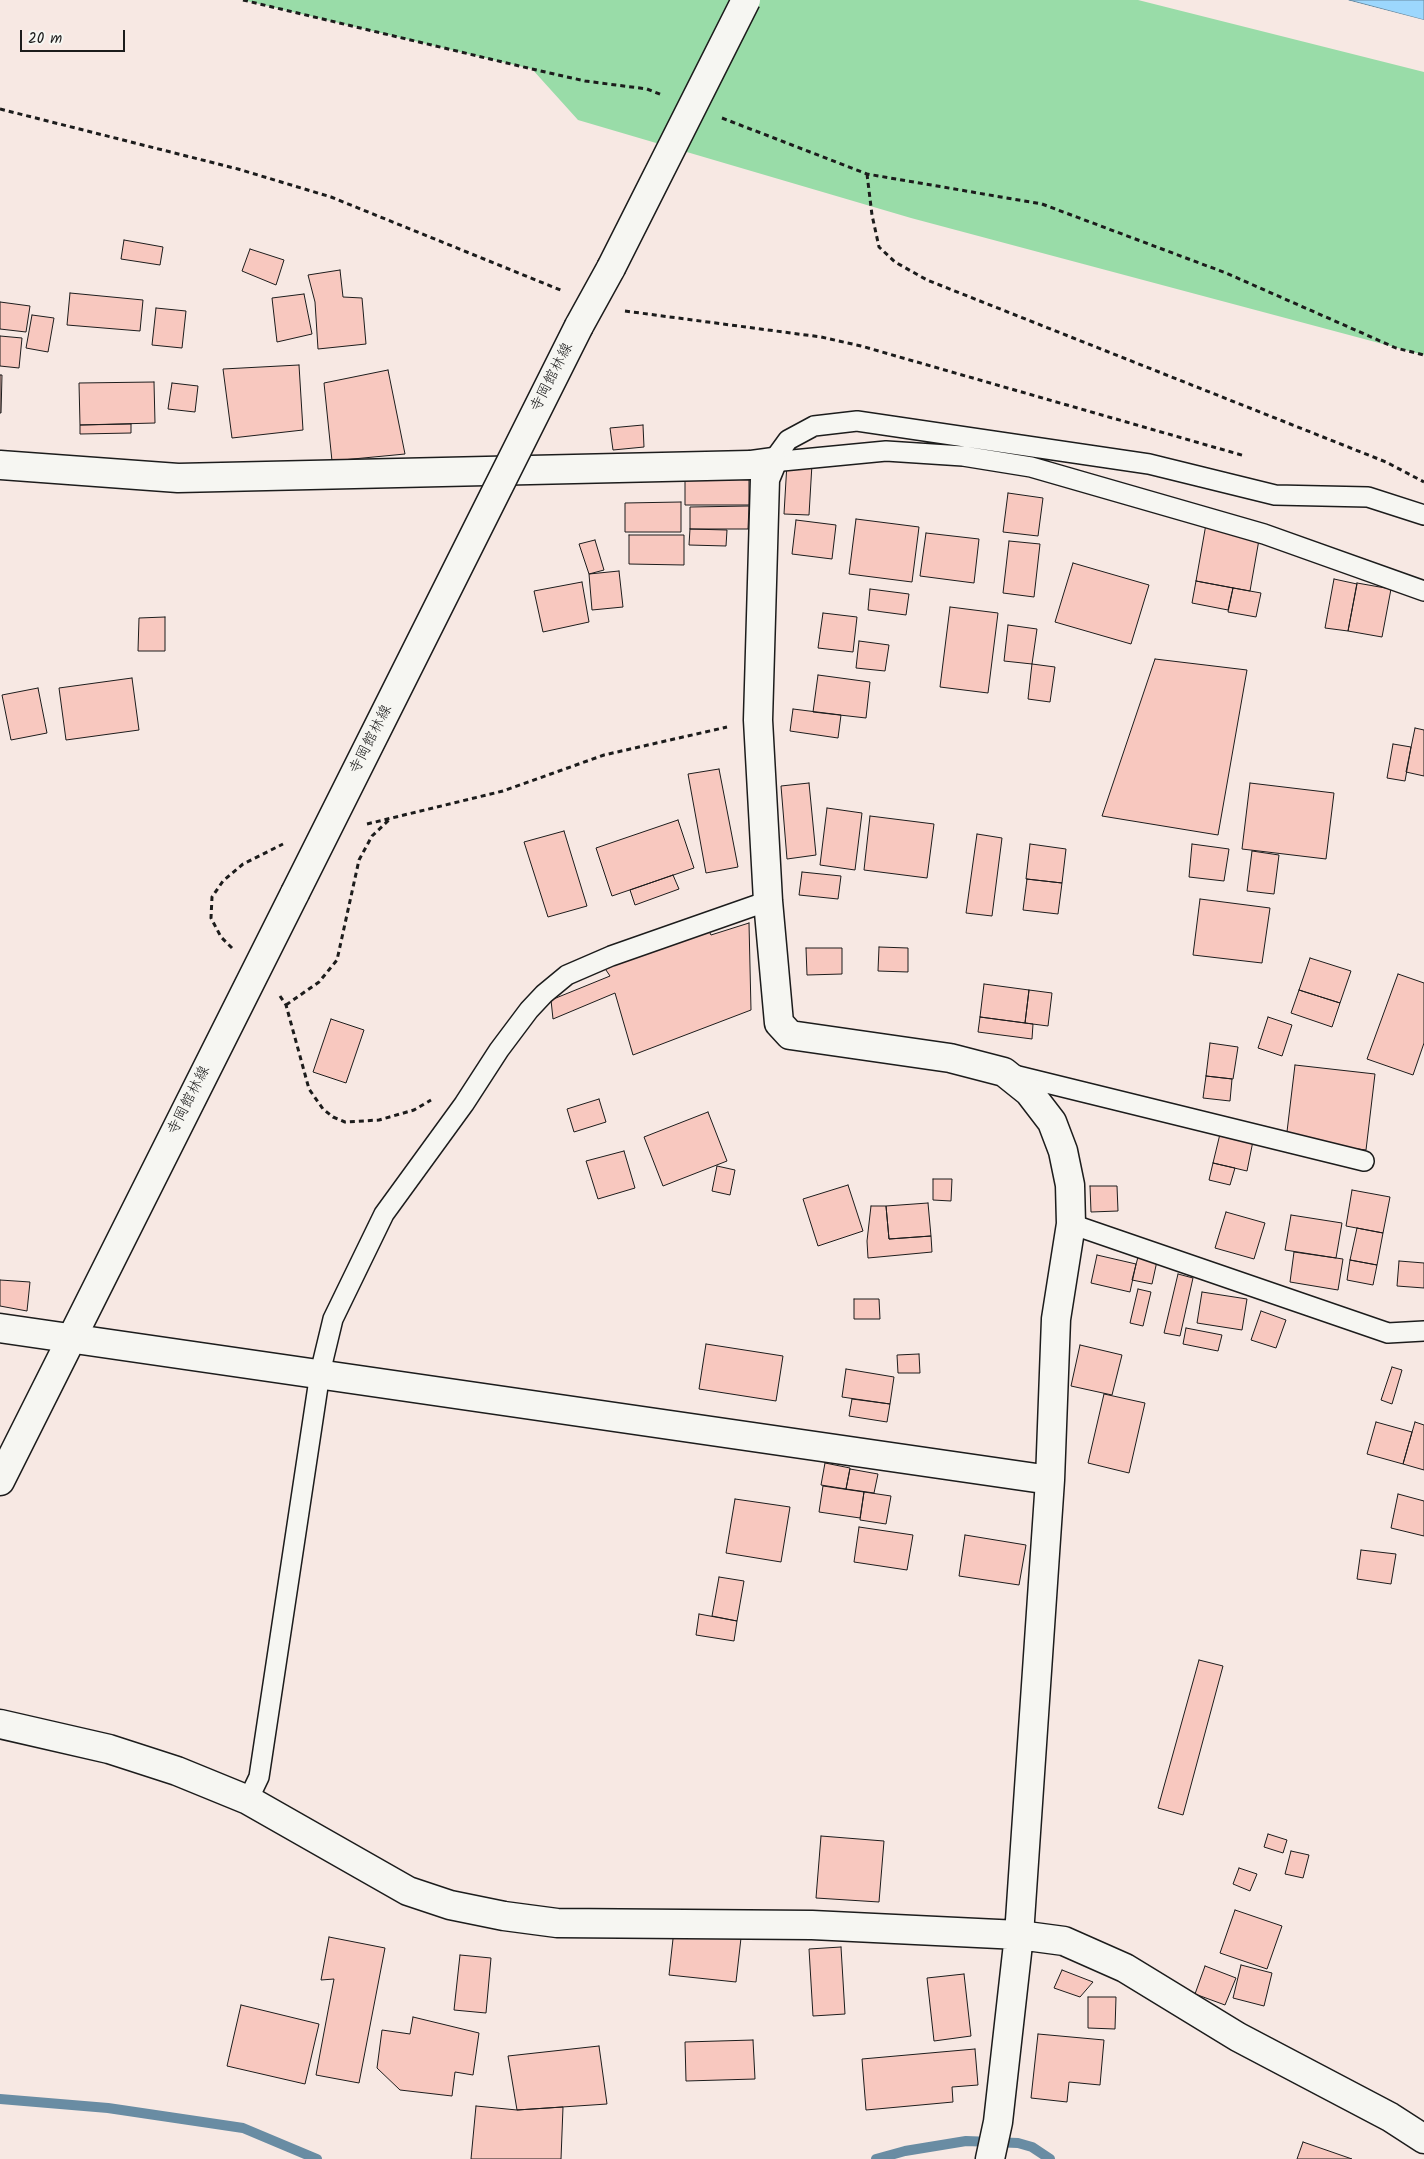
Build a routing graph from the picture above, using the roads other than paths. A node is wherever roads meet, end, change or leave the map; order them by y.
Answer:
1 (746, 0) edge
2 (772, 462) junction
3 (0, 465) edge
4 (1424, 515) edge
5 (1424, 591) edge
6 (768, 901) junction
7 (1004, 1072) junction
8 (1364, 1161) dead end
9 (1071, 1224) junction
10 (0, 1328) edge
11 (1424, 1331) edge
12 (70, 1338) junction
13 (320, 1373) junction
14 (0, 1480) edge
15 (1050, 1480) junction
16 (0, 1724) edge
17 (248, 1800) junction
18 (1019, 1936) junction
19 (1424, 2139) edge
20 (990, 2159) edge

1 - 12 street, 寺岡館林線, bridge
2 - 3 street
2 - 4 lane
2 - 5 lane
2 - 6 street
6 - 7 street
6 - 13 lane
7 - 8 lane
7 - 9 street
9 - 11 lane
9 - 15 street
10 - 12 street
12 - 13 street
12 - 14 street, 寺岡館林線
13 - 15 street
13 - 17 lane
15 - 18 street
16 - 17 street
17 - 18 street
18 - 19 street
18 - 20 street

